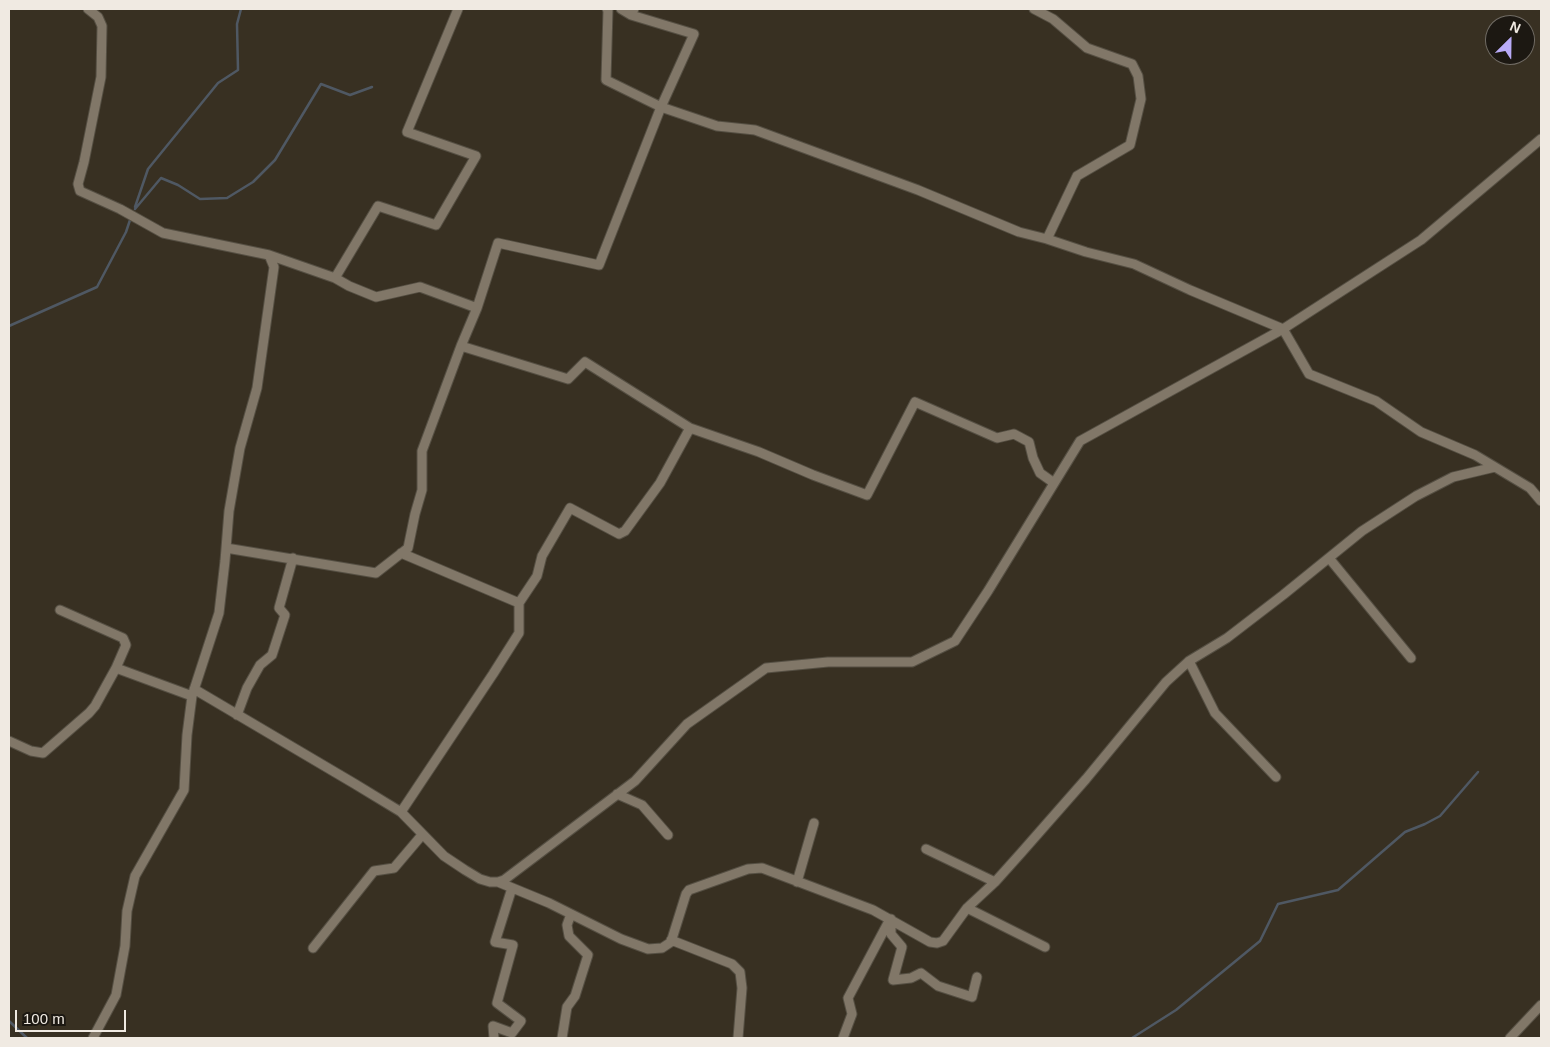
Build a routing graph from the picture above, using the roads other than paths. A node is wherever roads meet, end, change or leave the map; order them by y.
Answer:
1 (88, 9) edge
2 (458, 9) edge
3 (607, 9) edge
4 (621, 9) edge
5 (1034, 9) edge
6 (632, 12) edge
7 (661, 107) junction
8 (1541, 138) edge
9 (1047, 239) junction
10 (269, 255) junction
11 (336, 278) junction
12 (477, 308) junction
13 (1283, 329) junction
14 (462, 346) junction
15 (690, 428) junction
16 (1495, 467) junction
17 (1054, 483) junction
18 (1541, 501) edge
19 (226, 548) junction
20 (401, 553) junction
21 (293, 558) junction
22 (1329, 558) junction
23 (519, 603) junction
24 (60, 610) dead end
25 (1411, 658) dead end
26 (1189, 661) junction
27 (116, 668) junction
28 (193, 693) junction
29 (236, 715) junction
30 (9, 741) edge
31 (1276, 777) dead end
32 (617, 794) junction
33 (400, 812) junction
34 (814, 822) dead end
35 (422, 834) junction
36 (668, 835) dead end
37 (926, 849) dead end
38 (498, 882) junction
39 (797, 882) junction
40 (995, 882) junction
41 (512, 888) junction
42 (967, 908) junction
43 (571, 914) junction
44 (890, 919) junction
45 (671, 940) junction
46 (1045, 947) dead end
47 (313, 948) dead end
48 (977, 977) dead end
49 (1541, 1005) edge
50 (93, 1038) edge
51 (494, 1038) edge
52 (562, 1038) edge
53 (738, 1038) edge
54 (842, 1038) edge
55 (1510, 1038) edge

1 - 10 street
2 - 11 street
3 - 7 street
4 - 6 street
5 - 9 street
6 - 7 street
7 - 9 street
7 - 12 street
8 - 13 street
9 - 13 street
10 - 11 street
10 - 19 street
11 - 12 street
12 - 14 street
13 - 16 street
13 - 17 street
14 - 15 street
14 - 20 street
15 - 17 street
15 - 23 street
16 - 18 street
16 - 22 street
17 - 32 street
19 - 21 street
19 - 28 street
20 - 21 street
20 - 23 street
21 - 29 street
22 - 25 street
22 - 26 street
23 - 33 street
24 - 27 street
26 - 31 street
26 - 40 street
27 - 28 street
27 - 30 street
28 - 29 street
28 - 50 street
29 - 33 street
32 - 36 street
32 - 38 street
33 - 35 street
34 - 39 street
35 - 38 street
35 - 47 street
37 - 40 street
38 - 41 street
39 - 44 street
39 - 45 street
40 - 42 street
41 - 43 street
41 - 51 street
42 - 44 street
42 - 46 street
43 - 45 street
43 - 52 street
44 - 48 street
44 - 54 street
45 - 53 street
49 - 55 street

